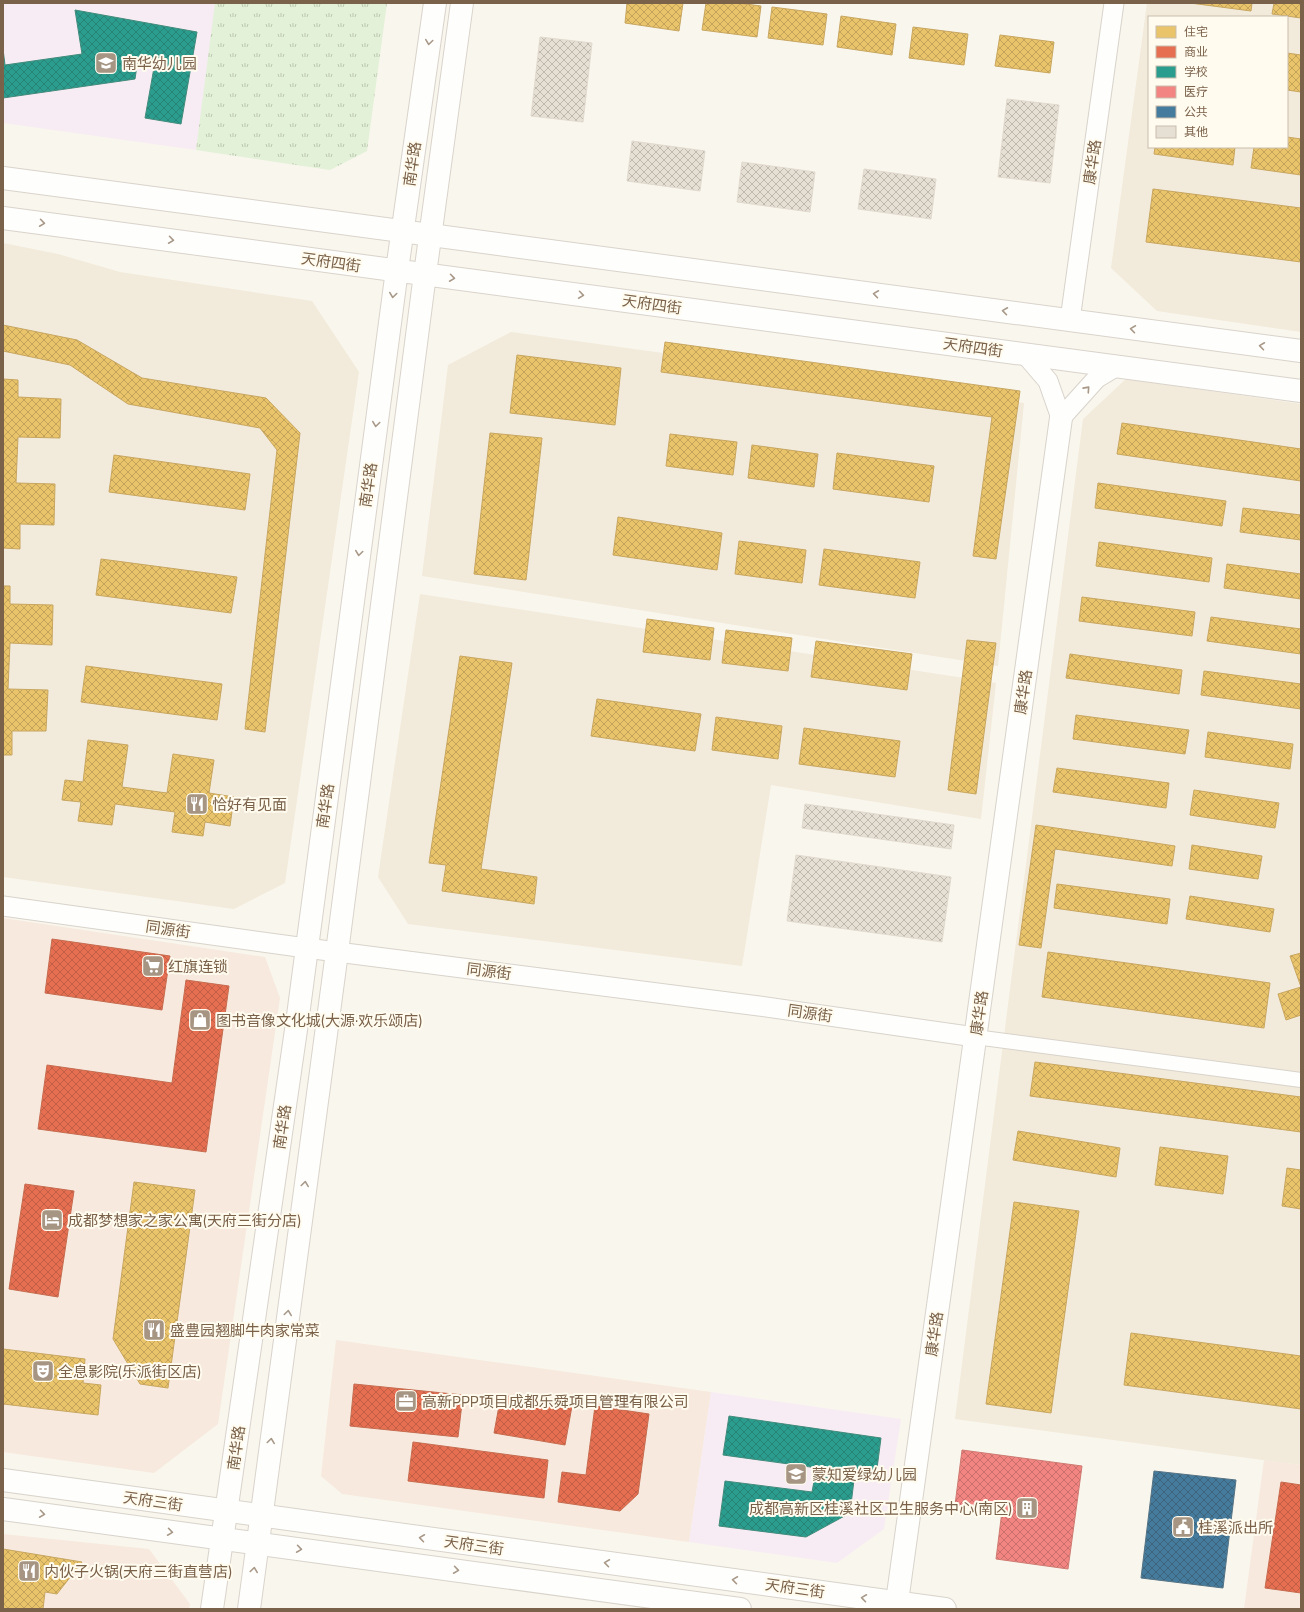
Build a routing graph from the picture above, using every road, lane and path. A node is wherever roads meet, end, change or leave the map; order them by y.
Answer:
1 (435, 3) edge
2 (462, 3) edge
3 (1114, 3) edge
4 (3, 178) edge
5 (3, 218) edge
6 (402, 231) junction
7 (430, 235) junction
8 (397, 270) junction
9 (425, 274) junction
10 (1070, 320) junction
11 (1301, 351) edge
12 (1025, 354) junction
13 (1117, 366) junction
14 (1301, 391) edge
15 (1061, 418) junction
16 (3, 906) edge
17 (306, 948) junction
18 (337, 952) junction
19 (975, 1037) junction
20 (1301, 1080) edge
21 (3, 1480) edge
22 (3, 1509) edge
23 (227, 1511) junction
24 (261, 1515) junction
25 (223, 1539) junction
26 (258, 1543) junction
27 (897, 1606) edge
28 (212, 1609) edge
29 (249, 1609) edge
30 (740, 1609) edge
31 (944, 1609) edge

1 -> 6 main road, 南华路
2 - 7 main road, 南华路
3 - 10 street, 康华路
4 - 6 main road
5 -> 8 main road, 天府四街
6 - 7 main road
6 - 8 main road, 南华路
7 - 9 main road, 南华路
10 -> 7 main road
8 - 9 main road, 天府四街
8 -> 17 main road, 南华路
9 -> 12 main road, 天府四街
9 - 18 main road, 南华路
11 -> 10 main road
12 - 13 main road, 天府四街
12 - 15 street
13 - 14 main road, 天府四街
15 -> 13 street
15 - 19 main road, 康华路
16 - 17 street, 同源街
17 - 18 street, 同源街
17 - 23 main road, 南华路
18 - 19 street, 同源街
24 -> 18 main road, 南华路
19 - 20 street
19 - 27 main road, 康华路
21 - 23 main road, 天府三街
22 -> 25 main road, 天府三街
23 - 24 main road, 天府三街
23 - 25 main road, 南华路
24 - 26 main road, 南华路
27 -> 24 main road, 天府三街
25 - 26 main road, 天府三街
25 - 28 main road, 南华路
29 -> 26 main road, 南华路
26 -> 30 main road, 天府三街
27 - 31 main road, 天府三街

